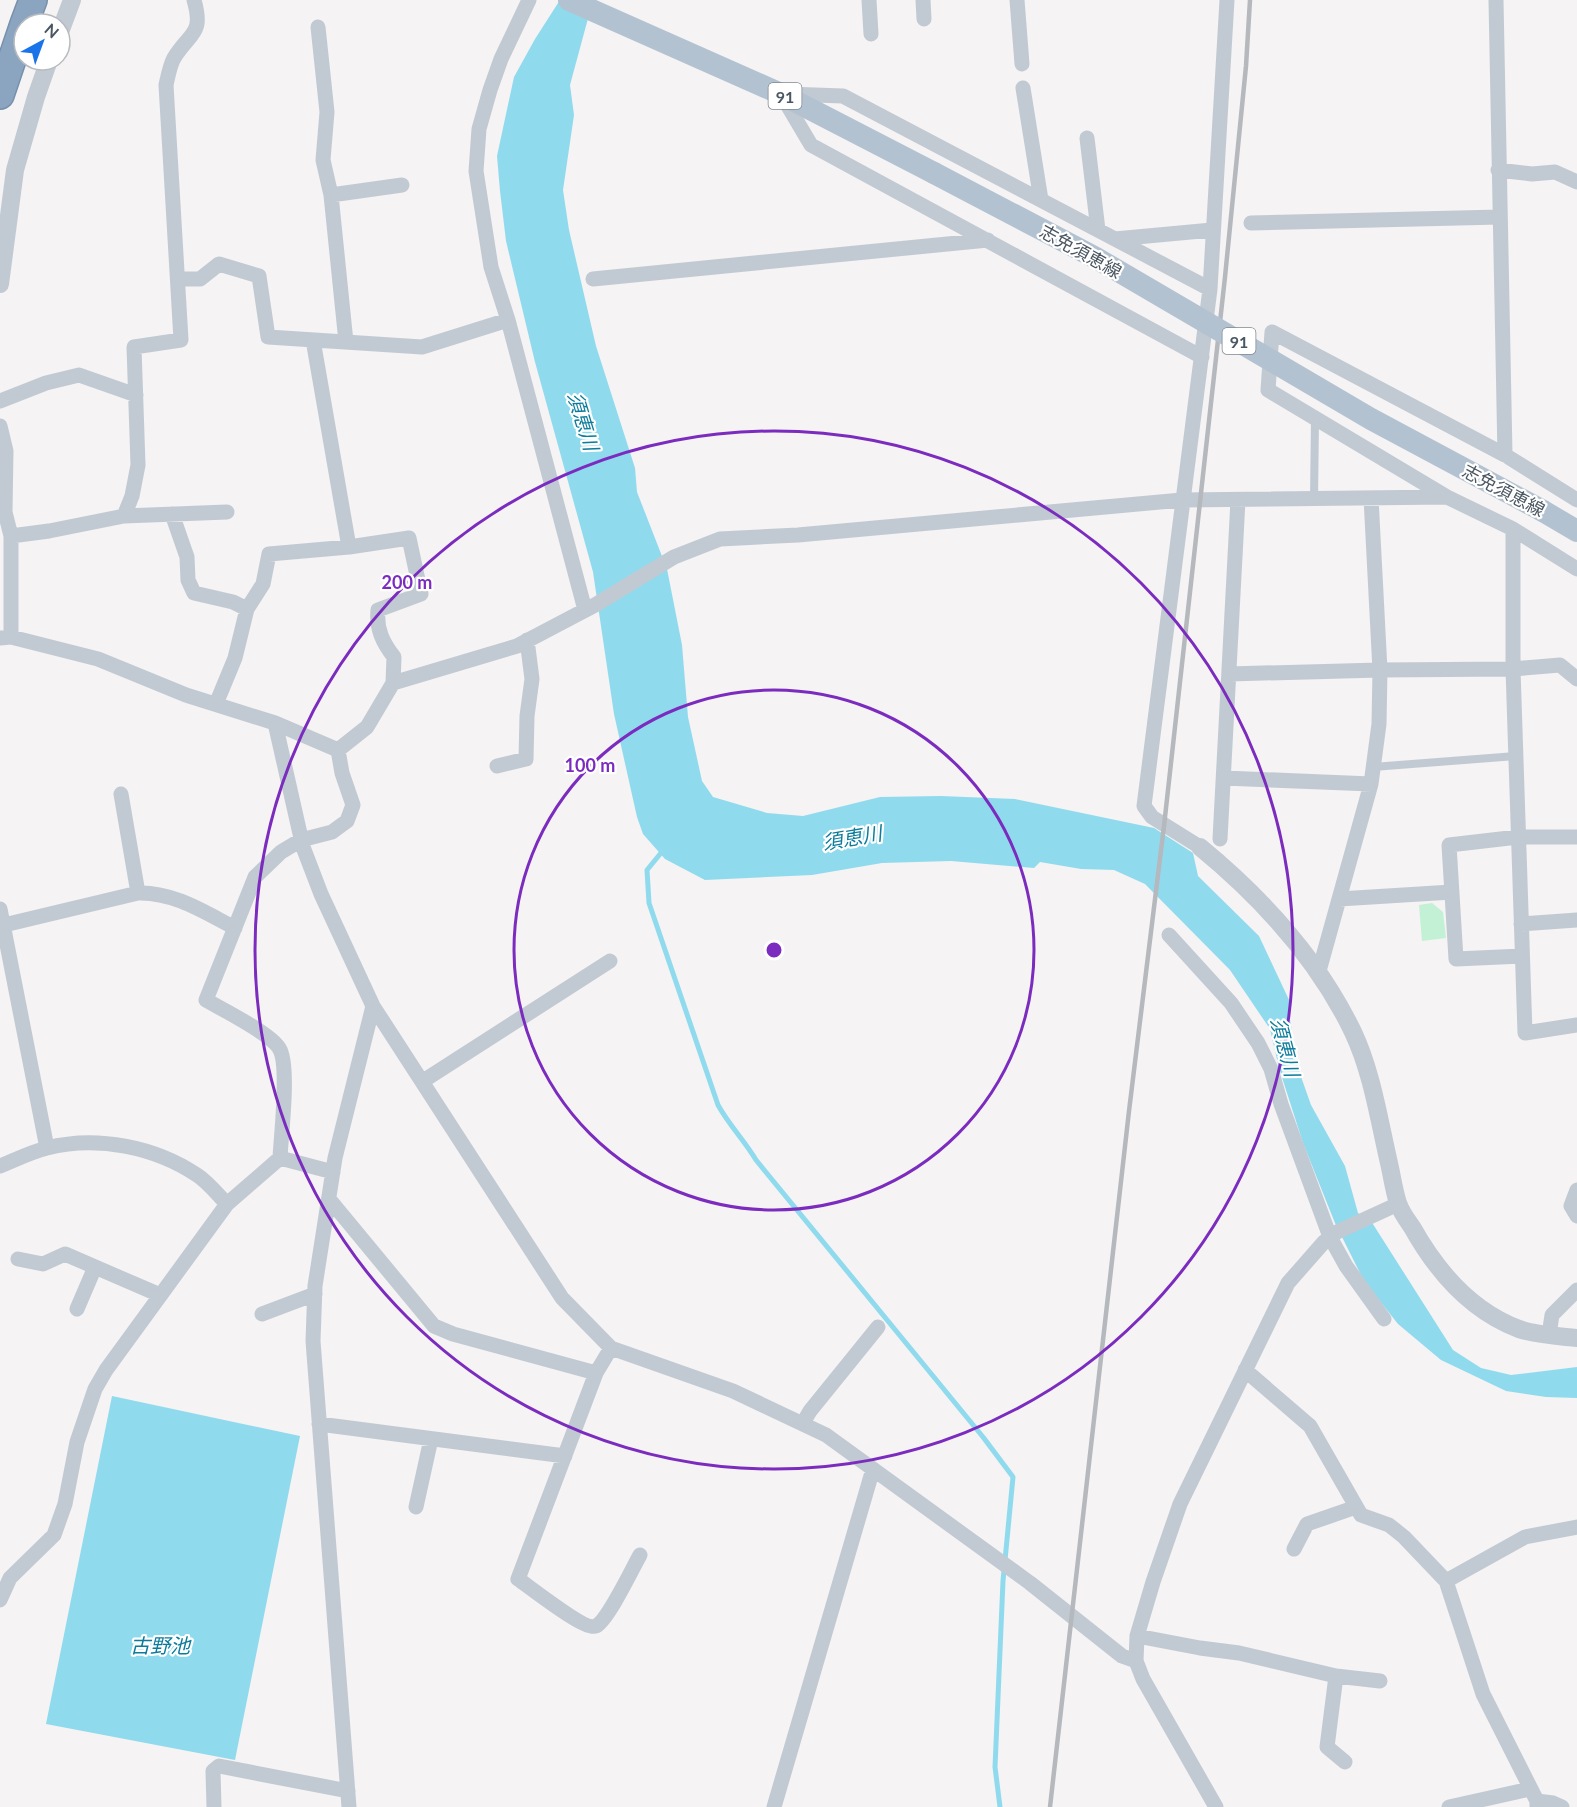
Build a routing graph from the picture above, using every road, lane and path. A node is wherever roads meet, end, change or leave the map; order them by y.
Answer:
1 (194, 0) edge
2 (529, 0) edge
3 (569, 0) edge
4 (869, 0) edge
5 (923, 0) edge
6 (1017, 0) edge
7 (1227, 0) edge
8 (1496, 0) edge
9 (924, 19) dead end
10 (318, 27) dead end
11 (871, 34) dead end
12 (12, 60) edge
13 (1022, 64) dead end
14 (45, 72) edge
15 (1023, 88) dead end
16 (781, 94) junction
17 (0, 95) edge
18 (1087, 138) dead end
19 (1498, 170) junction
20 (1577, 182) edge
21 (402, 185) dead end
22 (331, 195) junction
23 (1041, 200) junction
24 (1500, 217) junction
25 (1251, 224) dead end
26 (1098, 230) junction
27 (1212, 230) junction
28 (1115, 239) junction
29 (988, 240) junction
30 (178, 279) junction
31 (593, 279) dead end
32 (0, 284) edge
33 (1209, 289) junction
34 (508, 320) junction
35 (313, 340) junction
36 (346, 342) junction
37 (1202, 357) junction
38 (136, 395) junction
39 (0, 401) edge
40 (1315, 419) junction
41 (0, 426) edge
42 (1505, 455) junction
43 (1447, 497) junction
44 (1371, 498) junction
45 (1314, 499) junction
46 (1182, 500) junction
47 (1238, 500) junction
48 (1577, 500) edge
49 (227, 512) dead end
50 (172, 514) junction
51 (124, 516) junction
52 (1513, 529) junction
53 (1577, 531) edge
54 (11, 536) junction
55 (349, 547) junction
56 (1577, 569) edge
57 (590, 608) junction
58 (247, 609) junction
59 (6, 637) edge
60 (527, 640) junction
61 (1512, 669) junction
62 (1380, 670) junction
63 (1229, 674) junction
64 (1577, 679) edge
65 (393, 683) junction
66 (216, 704) junction
67 (275, 723) junction
68 (338, 750) junction
69 (1515, 756) junction
70 (497, 766) dead end
71 (1373, 767) junction
72 (1224, 778) junction
73 (1371, 784) junction
74 (121, 794) dead end
75 (1518, 837) junction
76 (1577, 837) edge
77 (1220, 839) dead end
78 (301, 840) junction
79 (1200, 847) joint
80 (1452, 892) junction
81 (138, 893) junction
82 (1339, 899) junction
83 (0, 909) edge
84 (1577, 920) edge
85 (1521, 924) junction
86 (2, 925) edge
87 (235, 928) junction
88 (1169, 935) dead end
89 (1522, 956) junction
90 (610, 961) dead end
91 (1319, 971) junction
92 (373, 1006) junction
93 (1577, 1025) edge
94 (423, 1081) junction
95 (47, 1148) junction
96 (280, 1158) junction
97 (0, 1166) edge
98 (333, 1172) junction
99 (1577, 1190) edge
100 (329, 1199) junction
101 (227, 1204) junction
102 (1393, 1206) junction
103 (1577, 1216) edge
104 (1333, 1235) junction
105 (18, 1259) dead end
106 (95, 1267) junction
107 (1577, 1290) edge
108 (315, 1293) junction
109 (160, 1295) junction
110 (77, 1309) dead end
111 (262, 1314) dead end
112 (1384, 1319) dead end
113 (878, 1327) dead end
114 (1549, 1335) junction
115 (1577, 1338) edge
116 (611, 1348) junction
117 (1245, 1370) junction
118 (596, 1374) junction
119 (803, 1423) junction
120 (319, 1424) junction
121 (431, 1439) junction
122 (565, 1456) junction
123 (873, 1469) junction
124 (416, 1507) dead end
125 (1356, 1507) junction
126 (1577, 1527) edge
127 (1294, 1549) dead end
128 (640, 1555) dead end
129 (1446, 1581) junction
130 (0, 1600) edge
131 (1137, 1636) junction
132 (1136, 1661) junction
133 (1336, 1676) junction
134 (1380, 1681) dead end
135 (1345, 1762) dead end
136 (348, 1791) junction
137 (1535, 1799) edge
138 (214, 1807) edge
139 (349, 1807) edge
140 (774, 1807) edge
141 (1216, 1807) edge
142 (1449, 1807) edge
143 (1562, 1807) edge

1 - 30 street
2 - 34 street
3 - 16 main road, 志免須恵線 / 91
4 - 11 street
5 - 9 street
6 - 13 street
7 - 27 street
8 - 19 street
10 - 22 street
12 - 17 highway
14 - 32 street
15 - 23 street
16 - 23 street
16 - 29 street
16 - 53 main road, 志免須恵線 / 91, bridge
18 - 26 street
19 - 20 street
19 - 24 street
21 - 22 street
22 - 36 street
23 - 26 street
24 - 25 street
24 - 42 street
26 - 28 street
27 - 28 street
27 - 33 street
28 - 33 street
29 - 31 street
29 - 37 street
30 - 35 street
30 - 38 street
33 - 37 street
34 - 36 street
34 - 57 street
35 - 36 street
35 - 55 street
37 - 46 street
38 - 39 street
38 - 51 street
40 - 42 street
40 - 43 street
40 - 45 lane
41 - 54 street
42 - 48 street
43 - 44 street
43 - 52 street
44 - 45 street
44 - 62 street
45 - 47 street
46 - 47 street
46 - 57 street
46 - 79 street
47 - 63 street
49 - 50 street
50 - 51 street
50 - 58 street
51 - 54 street
52 - 56 street
52 - 61 street
54 - 59 street
55 - 58 street
55 - 65 street
57 - 60 street
58 - 66 street
59 - 66 street
60 - 65 street
60 - 70 street
61 - 62 street
61 - 64 street
61 - 69 street
62 - 63 street
62 - 71 street
63 - 72 street
65 - 68 street
66 - 67 street
67 - 68 street
67 - 78 street
68 - 78 street
69 - 71 lane
69 - 75 street
71 - 73 street
72 - 73 street
72 - 77 street
73 - 82 street
74 - 81 street
75 - 76 street
75 - 80 street
75 - 85 street
78 - 87 street
78 - 92 street
79 - 91 street
80 - 82 street
80 - 89 street
81 - 86 street
81 - 87 street
82 - 91 street
83 - 86 street
84 - 85 street
85 - 89 street
86 - 95 street
87 - 96 street
88 - 104 street
89 - 93 street
90 - 94 street
91 - 102 street
92 - 94 street
92 - 98 street
94 - 116 street
95 - 97 street
95 - 101 street
96 - 98 street
96 - 101 street
98 - 100 street
99 - 103 street
100 - 108 street
100 - 118 street
101 - 109 street
102 - 104 street
102 - 114 street
104 - 112 street
104 - 117 street
105 - 106 street
106 - 109 street
106 - 110 street
107 - 114 street
108 - 111 street
108 - 120 street
109 - 130 street
113 - 119 street
114 - 115 street
116 - 118 street
116 - 119 street
117 - 125 street
117 - 131 street
118 - 122 street
119 - 123 street
120 - 121 street
120 - 136 street
121 - 122 street
121 - 124 street
122 - 128 street
123 - 132 street
123 - 140 street
125 - 127 street
125 - 129 street
126 - 129 street
129 - 137 street
131 - 132 street
131 - 133 street
132 - 141 street
133 - 134 street
133 - 135 street
136 - 138 street
136 - 139 street
137 - 142 street
137 - 143 street

